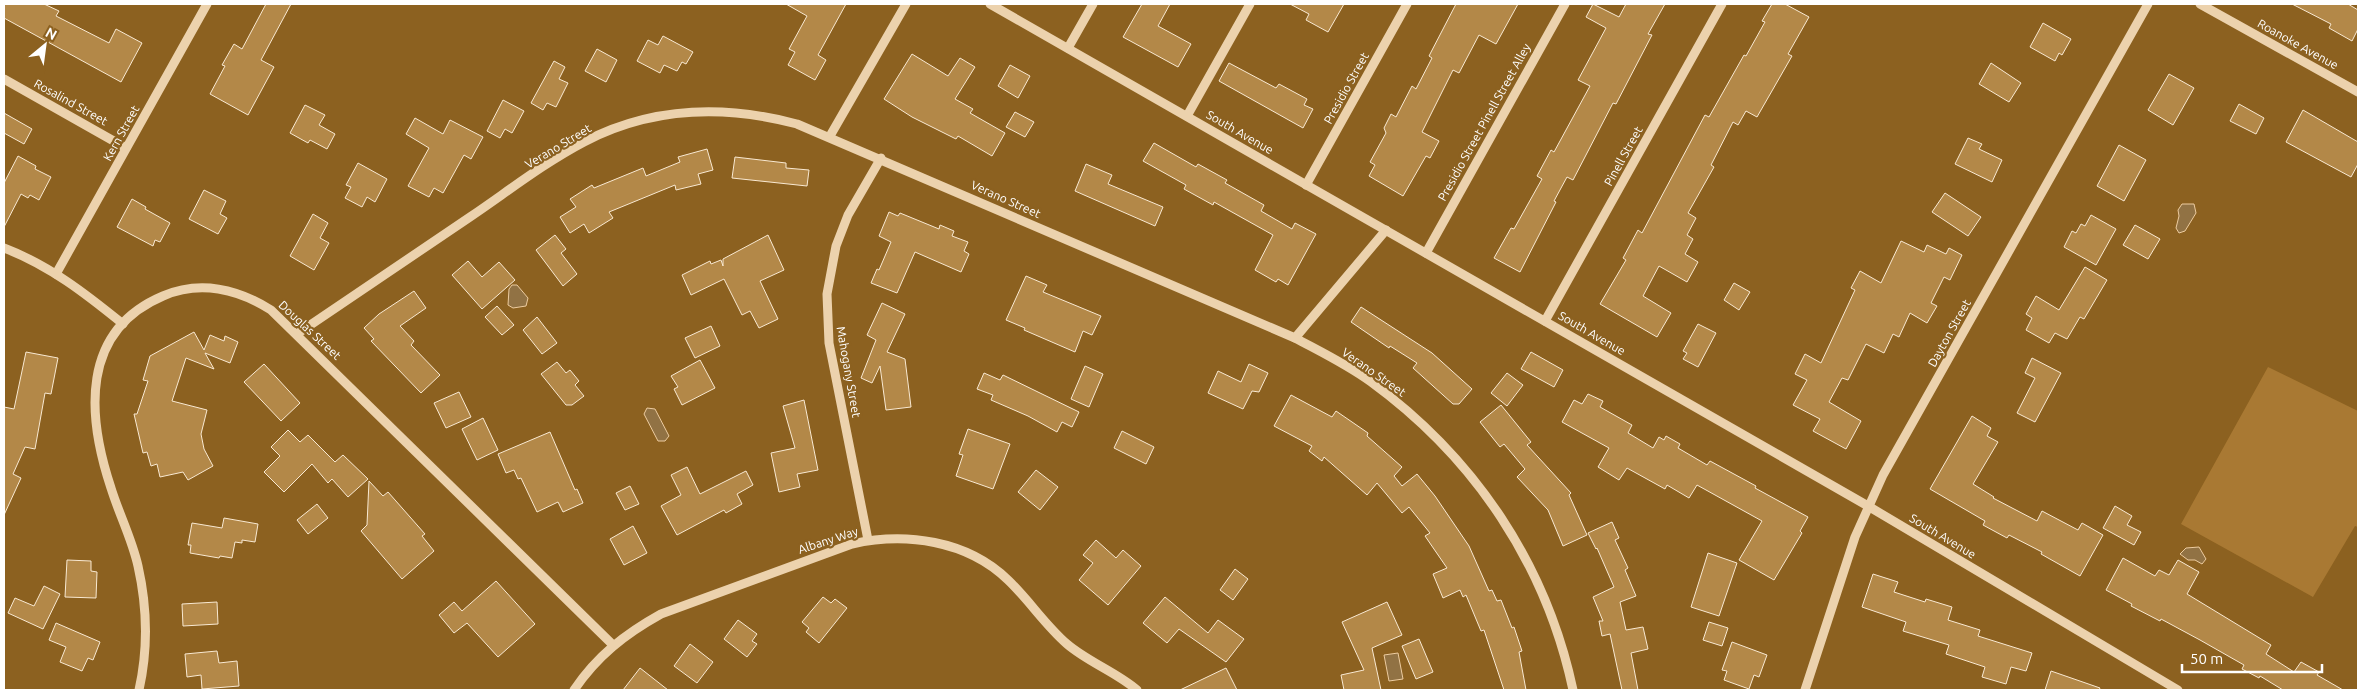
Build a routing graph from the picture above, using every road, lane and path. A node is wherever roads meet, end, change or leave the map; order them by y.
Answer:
1 (207, 4) edge
2 (906, 4) edge
3 (990, 4) edge
4 (1092, 4) edge
5 (1250, 4) edge
6 (1407, 4) edge
7 (1565, 4) edge
8 (1722, 4) edge
9 (2148, 4) edge
10 (2200, 4) edge
11 (1068, 48) junction
12 (4, 79) edge
13 (2358, 92) edge
14 (1187, 116) junction
15 (830, 136) junction
16 (126, 148) junction
17 (881, 158) junction
18 (1306, 184) junction
19 (1386, 230) junction
20 (4, 248) edge
21 (1426, 253) junction
22 (56, 274) junction
23 (1545, 321) junction
24 (122, 324) junction
25 (298, 334) junction
26 (1296, 338) junction
27 (1868, 506) junction
28 (868, 540) junction
29 (612, 645) junction
30 (139, 690) edge
31 (574, 690) edge
32 (1137, 690) edge
33 (1573, 690) edge
34 (1805, 690) edge
35 (2178, 690) edge

1 - 16 street, Kern Street
2 - 15 street
3 - 11 street, South Avenue
4 - 11 street
5 - 14 street
6 - 18 street, Presidio Street
7 - 21 street, Presidio Street Pinell Street Alley
8 - 23 street, Pinell Street
9 - 27 street, Dayton Street
10 - 13 street, Roanoke Avenue
11 - 14 street, South Avenue
12 - 16 street, Rosalind Street
14 - 18 street, South Avenue
15 - 17 street, Verano Street
15 - 25 street, Verano Street
16 - 22 street, Kern Street
17 - 26 street, Verano Street
17 - 28 street, Mahogany Street
18 - 19 street, South Avenue
19 - 21 street, South Avenue
19 - 26 street
20 - 22 street
21 - 23 street, South Avenue
22 - 24 street
23 - 27 street, South Avenue
24 - 25 street, Douglas Street
24 - 30 street, Douglas Street
25 - 29 street, Douglas Street
26 - 33 street, Verano Street
27 - 34 street, Dayton Street
27 - 35 street, South Avenue
28 - 29 street, Albany Way
28 - 32 street, Albany Way
29 - 31 street, Albany Way

